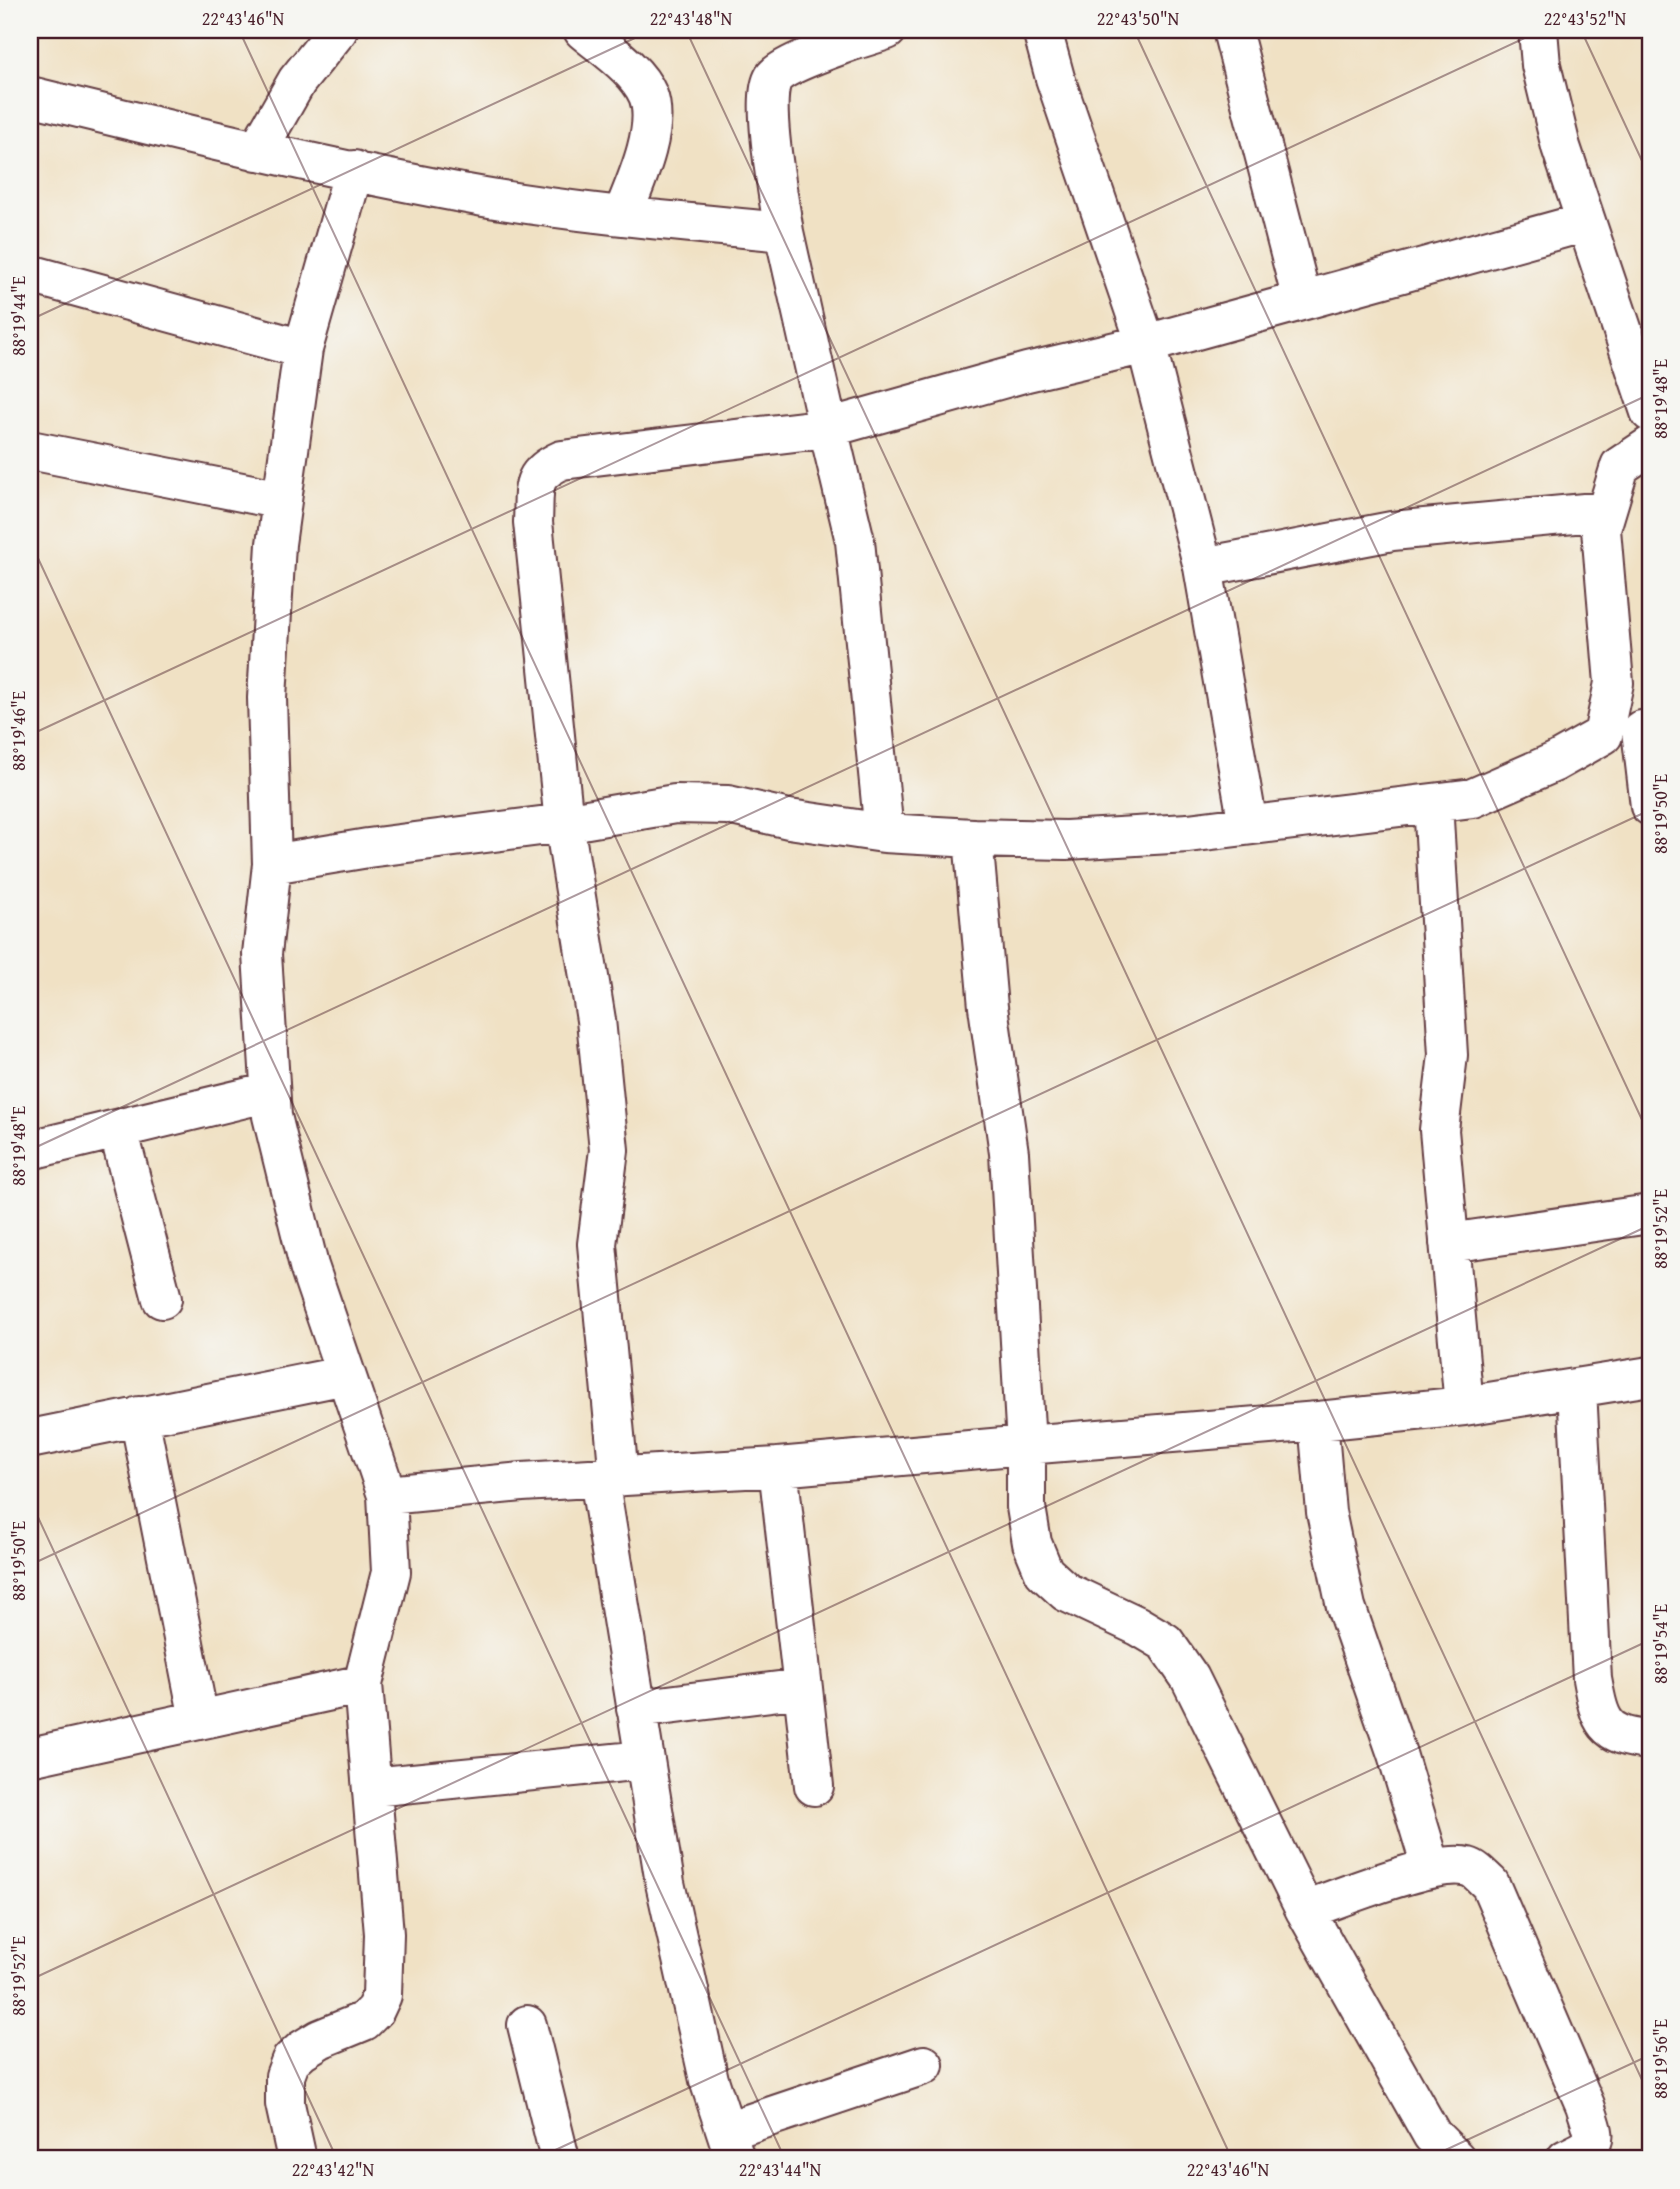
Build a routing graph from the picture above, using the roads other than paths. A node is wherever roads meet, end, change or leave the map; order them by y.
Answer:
1 (338, 30) edge
2 (583, 30) edge
3 (1042, 30) edge
4 (1232, 30) edge
5 (1538, 30) edge
6 (861, 33) edge
7 (30, 96) edge
8 (257, 151) junction
9 (354, 170) junction
10 (622, 216) junction
11 (1586, 222) junction
12 (784, 232) junction
13 (30, 274) edge
14 (1302, 300) junction
15 (1146, 344) junction
16 (303, 349) junction
17 (1650, 412) edge
18 (828, 428) junction
19 (1650, 446) edge
20 (30, 450) edge
21 (282, 500) junction
22 (1606, 510) junction
23 (1203, 567) junction
24 (1646, 729) edge
25 (1603, 735) junction
26 (1433, 803) junction
27 (1650, 807) edge
28 (564, 824) junction
29 (1248, 825) junction
30 (884, 833) junction
31 (973, 838) junction
32 (272, 864) junction
33 (270, 1093) junction
34 (118, 1129) junction
35 (30, 1150) edge
36 (1650, 1214) edge
37 (1449, 1243) junction
38 (162, 1299) dead end
39 (346, 1375) junction
40 (1650, 1376) edge
41 (1577, 1389) junction
42 (1464, 1406) junction
43 (139, 1416) junction
44 (1318, 1421) junction
45 (30, 1438) edge
46 (1026, 1445) junction
47 (778, 1467) junction
48 (609, 1477) junction
49 (387, 1495) junction
50 (363, 1684) junction
51 (803, 1688) junction
52 (636, 1709) junction
53 (200, 1720) junction
54 (1650, 1740) edge
55 (30, 1757) edge
56 (644, 1760) junction
57 (814, 1786) dead end
58 (372, 1787) junction
59 (1431, 1867) junction
60 (1305, 1910) junction
61 (527, 2025) dead end
62 (924, 2065) dead end
63 (731, 2145) edge
64 (298, 2159) edge
65 (560, 2159) edge
66 (1456, 2159) edge
67 (1566, 2159) edge

1 - 8 street
2 - 10 street
3 - 15 street
4 - 14 street
5 - 11 street
6 - 12 street
7 - 8 street
8 - 9 street
9 - 10 street
9 - 16 street
10 - 12 street
11 - 14 street
11 - 17 street
12 - 18 street
13 - 16 street
14 - 15 street
15 - 18 street
15 - 23 street
16 - 21 street
18 - 28 street
18 - 30 street
19 - 22 street
20 - 21 street
21 - 32 street
22 - 23 street
22 - 25 street
23 - 29 street
24 - 25 street
24 - 27 street
25 - 26 street
26 - 29 street
26 - 37 street
28 - 30 street
28 - 32 street
28 - 48 street
29 - 31 street
30 - 31 street
31 - 46 street
32 - 33 street
33 - 34 street
33 - 39 street
34 - 35 street
34 - 38 street
36 - 37 street
37 - 42 street
39 - 43 street
39 - 49 street
40 - 41 street
41 - 42 street
41 - 54 street
42 - 44 street
43 - 45 street
43 - 53 street
44 - 46 street
44 - 59 street
46 - 47 street
46 - 60 street
47 - 48 street
47 - 51 street
48 - 49 street
48 - 52 street
49 - 50 street
50 - 53 street
50 - 58 street
51 - 52 street
51 - 57 street
52 - 56 street
53 - 55 street
56 - 58 street
56 - 63 street
58 - 64 street
59 - 60 street
59 - 67 street
60 - 66 street
61 - 65 street
62 - 63 street

